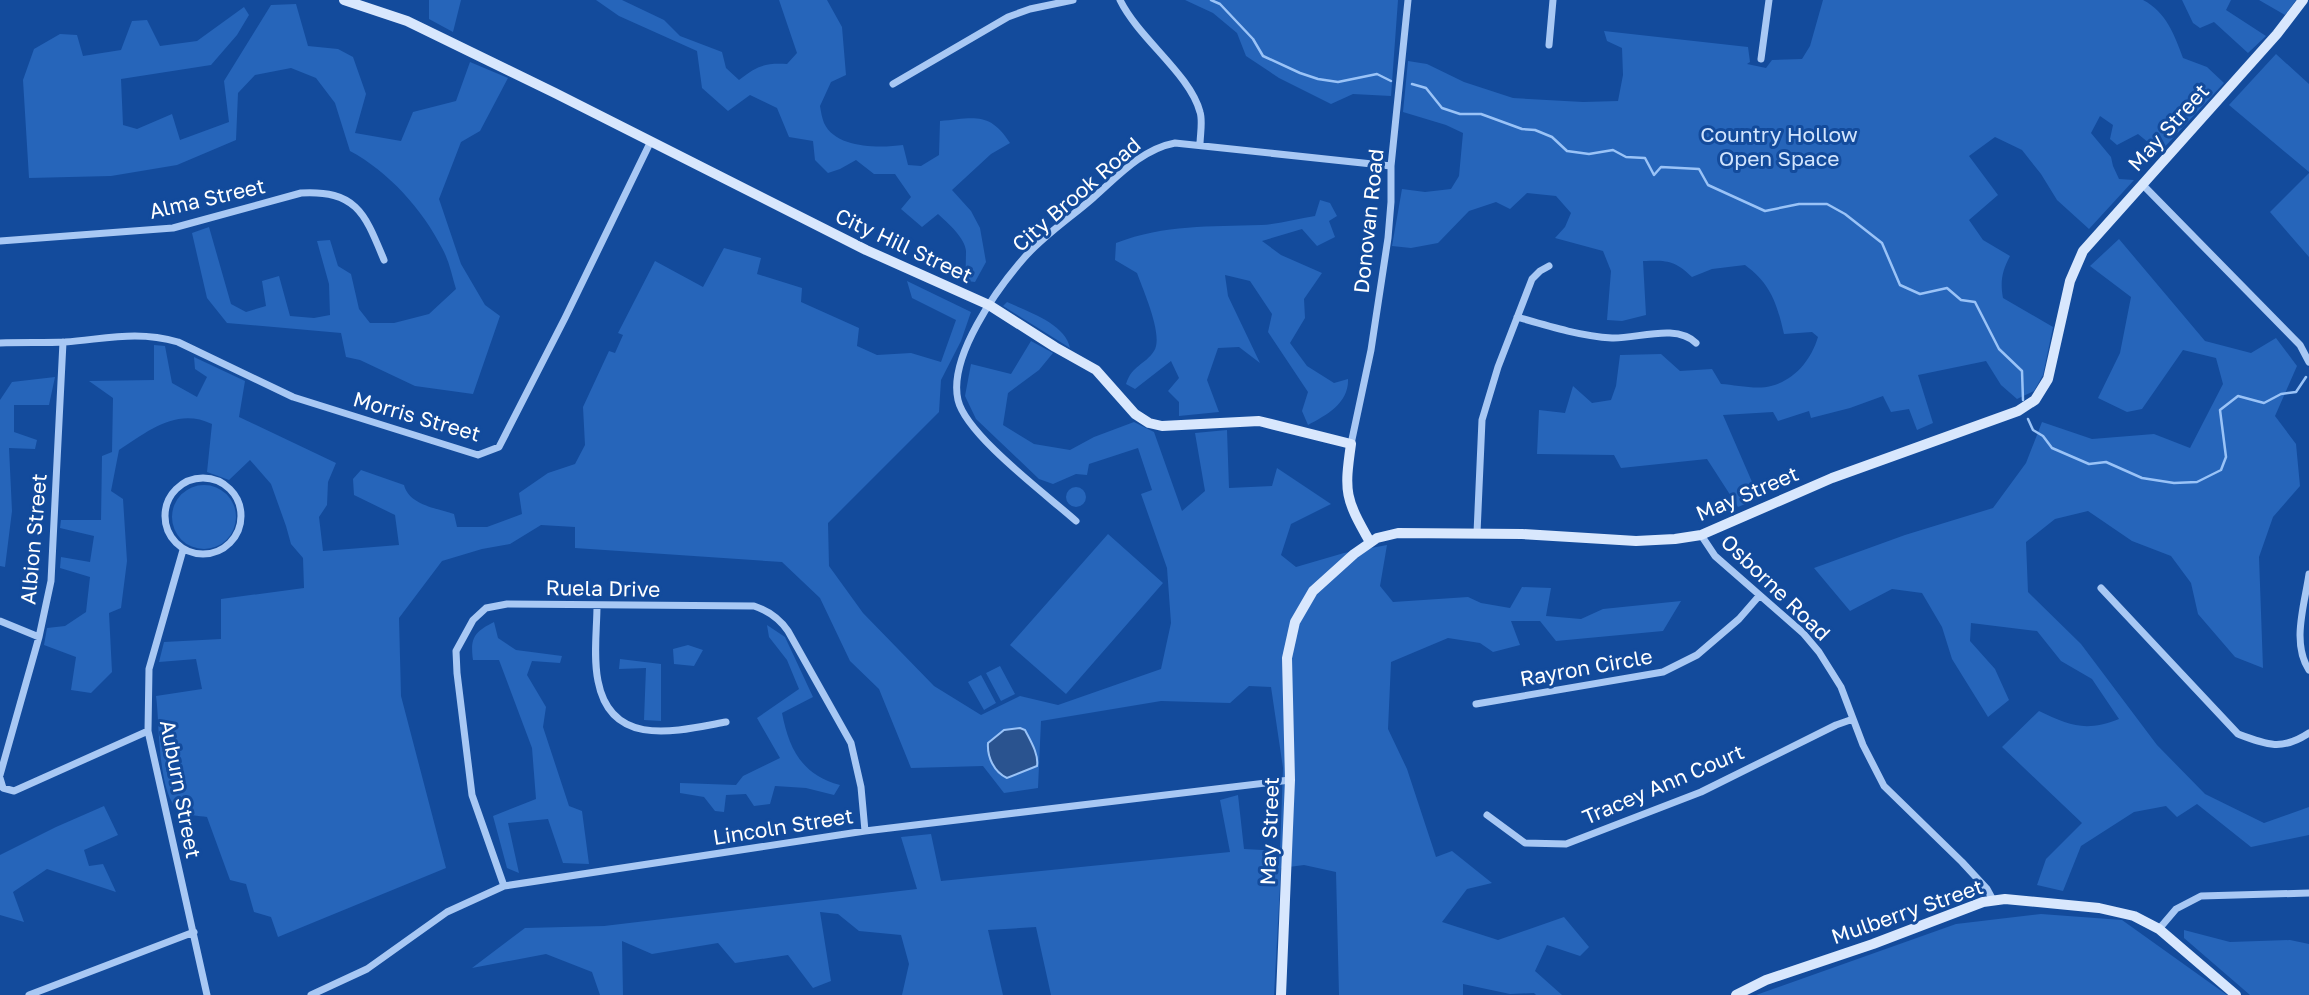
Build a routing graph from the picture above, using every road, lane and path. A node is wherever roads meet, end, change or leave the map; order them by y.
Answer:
1 (344, 0) edge
2 (1073, 0) edge
3 (1119, 0) edge
4 (1408, 0) edge
5 (1553, 0) edge
6 (1769, 0) edge
7 (2302, 0) edge
8 (1549, 45) dead end
9 (1761, 59) dead end
10 (893, 84) dead end
11 (650, 142) junction
12 (1199, 145) junction
13 (1391, 166) junction
14 (2142, 184) junction
15 (0, 241) edge
16 (384, 260) dead end
17 (1549, 266) dead end
18 (989, 305) junction
19 (1517, 317) junction
20 (63, 342) junction
21 (1696, 342) dead end
22 (0, 343) edge
23 (2309, 362) edge
24 (1350, 444) junction
25 (1076, 521) dead end
26 (1477, 533) junction
27 (1701, 535) junction
28 (1370, 542) junction
29 (183, 550) junction
30 (2309, 574) edge
31 (2101, 588) dead end
32 (1759, 596) junction
33 (597, 606) junction
34 (0, 621) edge
35 (39, 637) junction
36 (2309, 670) edge
37 (1476, 704) dead end
38 (1853, 719) junction
39 (726, 722) dead end
40 (148, 731) junction
41 (2309, 733) edge
42 (0, 777) edge
43 (1290, 780) junction
44 (1487, 814) dead end
45 (865, 831) junction
46 (504, 886) junction
47 (2309, 894) edge
48 (1993, 900) junction
49 (2159, 929) junction
50 (194, 932) junction
51 (29, 995) edge
52 (207, 995) edge
53 (311, 995) edge
54 (1282, 995) edge
55 (1736, 995) edge
56 (2236, 995) edge

1 - 11 street, City Hill Street
2 - 10 street
3 - 12 street
4 - 13 street, Donovan Road
5 - 8 street
6 - 9 street
7 - 14 street, May Street
11 - 18 street, City Hill Street
11 - 20 street, Morris Street
12 - 13 street, City Brook Road
12 - 18 street, City Brook Road
13 - 24 street, Donovan Road
14 - 23 street
14 - 27 street, May Street
15 - 16 street, Alma Street
17 - 19 street
18 - 24 street, City Hill Street
18 - 25 street, City Brook Road
19 - 21 street
19 - 26 street
20 - 22 street, Morris Street
20 - 35 street, Albion Street
24 - 28 street
26 - 27 street, May Street
26 - 28 street, May Street
27 - 32 street, Osborne Road
28 - 43 street, May Street
29 - 29 street
29 - 40 street, Auburn Street
30 - 36 street
31 - 41 street
32 - 37 street, Rayron Circle
32 - 38 street, Osborne Road
33 - 39 street
33 - 45 street, Ruela Drive
33 - 46 street, Ruela Drive
34 - 35 street
35 - 42 street, Albion Street
38 - 44 street, Tracey Ann Court
38 - 48 street, Osborne Road
40 - 42 street, Albion Street
40 - 50 street, Auburn Street
43 - 45 street, Lincoln Street
43 - 54 street, May Street
45 - 46 street, Lincoln Street
46 - 53 street, Lincoln Street
47 - 49 street
48 - 49 street, Mulberry Street
48 - 55 street, Mulberry Street
49 - 56 street, Mulberry Street
50 - 51 street
50 - 52 street, Auburn Street

